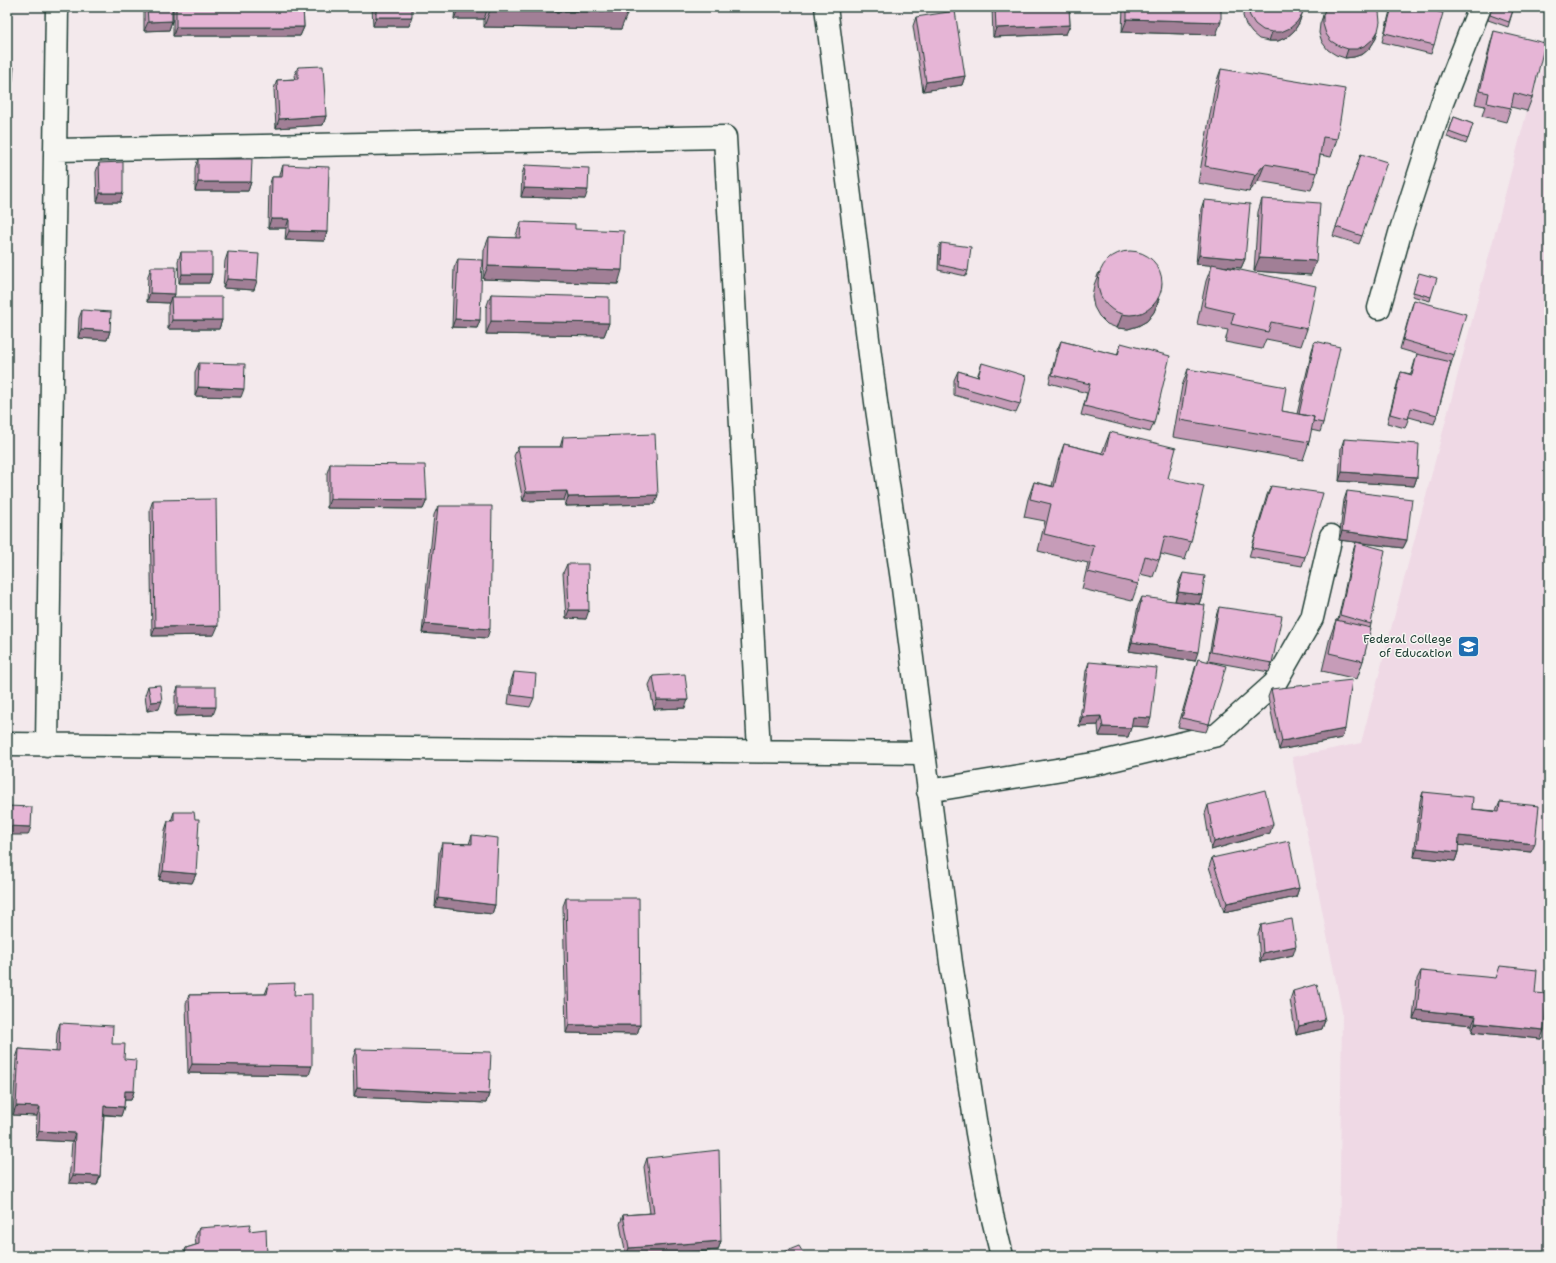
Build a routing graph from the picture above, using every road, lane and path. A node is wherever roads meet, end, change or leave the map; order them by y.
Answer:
1 (57, 7) edge
2 (826, 7) edge
3 (1480, 7) edge
4 (56, 150) junction
5 (1379, 308) dead end
6 (1331, 536) dead end
7 (7, 744) edge
8 (47, 744) junction
9 (759, 750) junction
10 (923, 753) junction
11 (928, 791) junction
12 (1002, 1256) edge

1 - 4 street
2 - 10 street
3 - 5 street
4 - 8 street
4 - 9 street
6 - 11 street
7 - 8 street
8 - 9 street
9 - 10 street
10 - 11 street
11 - 12 street

